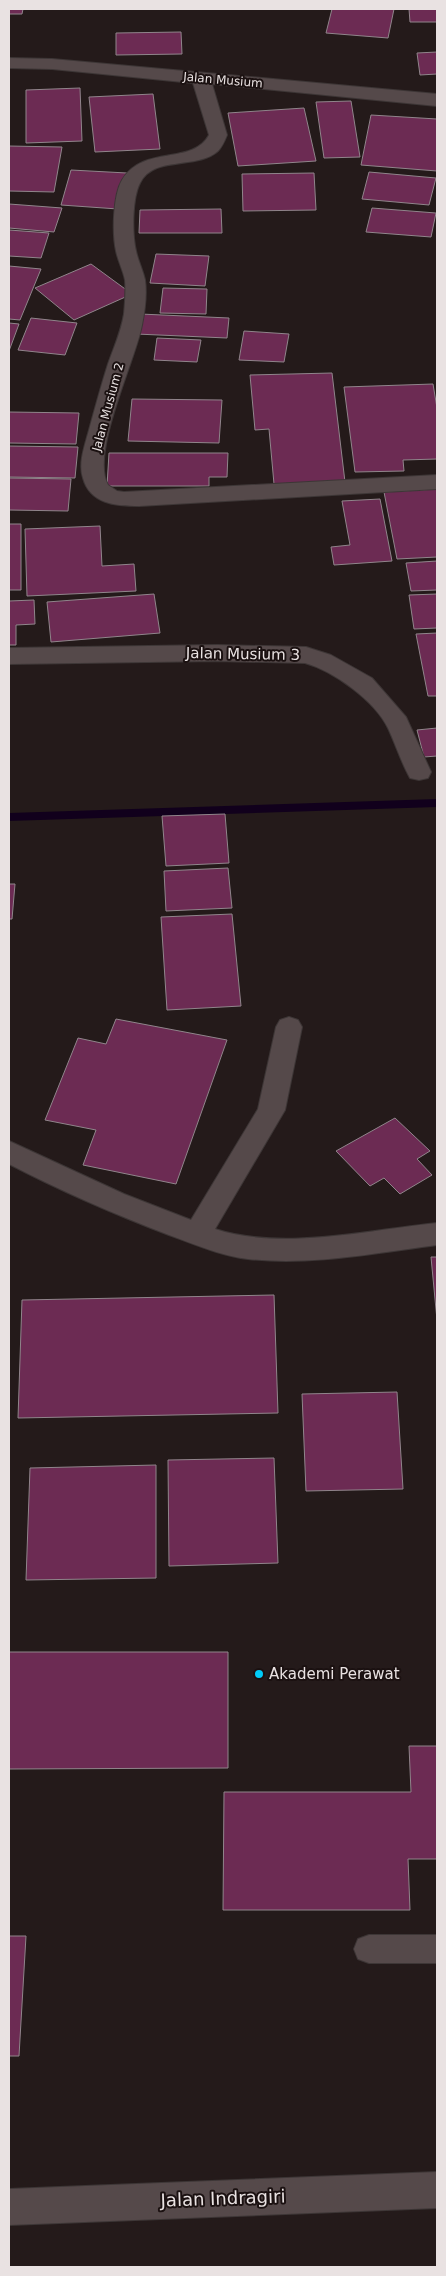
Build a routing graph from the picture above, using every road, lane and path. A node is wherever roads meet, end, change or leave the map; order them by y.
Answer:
1 (9, 63) edge
2 (200, 77) junction
3 (437, 100) edge
4 (437, 482) edge
5 (9, 656) edge
6 (419, 772) dead end
7 (289, 1027) dead end
8 (9, 1152) edge
9 (197, 1234) junction
10 (437, 1234) edge
11 (437, 1949) edge
12 (369, 1950) dead end
13 (437, 2190) edge
14 (9, 2207) edge

1 - 2 street, Jalan Musium
2 - 3 street, Jalan Musium
2 - 4 street, Jalan Musium 2
5 - 6 street, Jalan Musium 3
7 - 9 street
8 - 9 street
9 - 10 street
11 - 12 lane
13 - 14 street, Jalan Indragiri

